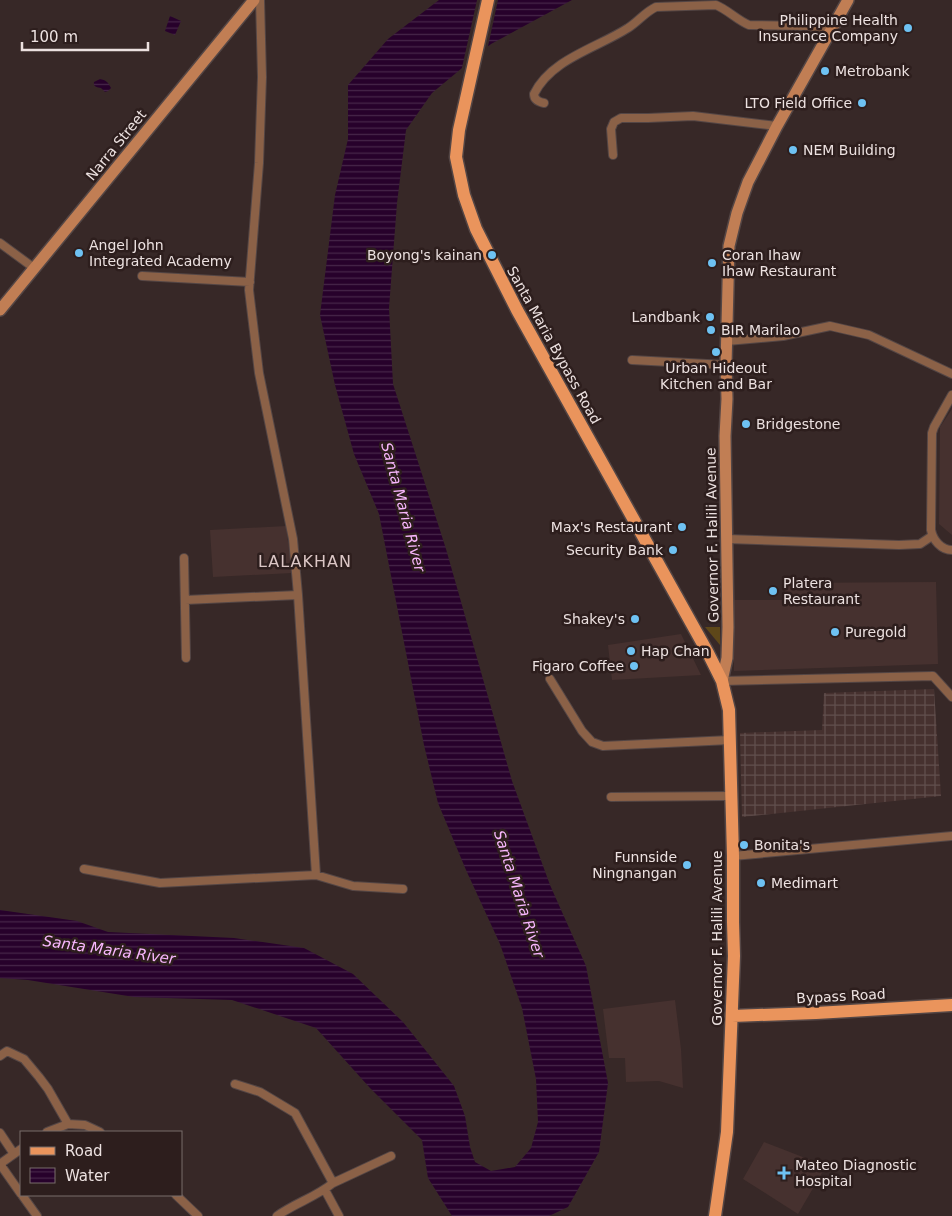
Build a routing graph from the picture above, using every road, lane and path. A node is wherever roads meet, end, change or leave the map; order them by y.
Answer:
1 (254, 0) edge
2 (260, 0) edge
3 (488, 0) edge
4 (848, 0) edge
5 (832, 29) junction
6 (544, 104) dead end
7 (777, 126) junction
8 (613, 155) dead end
9 (0, 243) edge
10 (34, 268) junction
11 (142, 276) dead end
12 (250, 282) junction
13 (0, 310) edge
14 (727, 341) junction
15 (632, 360) dead end
16 (726, 365) junction
17 (952, 374) edge
18 (952, 395) edge
19 (932, 536) junction
20 (727, 539) junction
21 (952, 550) edge
22 (184, 558) dead end
23 (298, 595) junction
24 (185, 600) junction
25 (186, 658) dead end
26 (550, 679) dead end
27 (722, 681) junction
28 (952, 697) edge
29 (730, 740) junction
30 (731, 796) junction
31 (612, 797) dead end
32 (952, 836) edge
33 (733, 856) junction
34 (84, 869) dead end
35 (316, 875) junction
36 (402, 889) dead end
37 (952, 1005) edge
38 (732, 1016) junction
39 (0, 1056) edge
40 (235, 1084) dead end
41 (68, 1124) junction
42 (50, 1131) edge
43 (98, 1131) edge
44 (0, 1133) edge
45 (20, 1150) edge
46 (14, 1154) junction
47 (391, 1156) dead end
48 (0, 1164) edge
49 (334, 1183) junction
50 (325, 1190) junction
51 (20, 1191) edge
52 (23, 1196) edge
53 (177, 1196) edge
54 (37, 1216) edge
55 (198, 1216) edge
56 (277, 1216) edge
57 (339, 1216) edge
58 (715, 1216) edge

1 - 10 main road, Narra Street
2 - 12 street
3 - 27 main road, Santa Maria Bypass Road
4 - 5 main road, Governor F. Halili Avenue
5 - 6 street
5 - 7 main road, Governor F. Halili Avenue
7 - 8 street
7 - 14 main road, Governor F. Halili Avenue
9 - 10 street
10 - 13 main road, Narra Street
11 - 12 street
12 - 23 street
14 - 16 main road, Governor F. Halili Avenue
14 - 17 street
15 - 16 street
16 - 20 main road, Governor F. Halili Avenue
18 - 19 street
19 - 20 street
19 - 21 street
20 - 27 main road, Governor F. Halili Avenue
22 - 24 street
23 - 24 street
23 - 35 street
24 - 25 street
26 - 29 street
27 - 28 street
27 - 29 main road, Governor F. Halili Avenue
29 - 30 main road, Governor F. Halili Avenue
30 - 31 street
30 - 33 main road, Governor F. Halili Avenue
32 - 33 street
33 - 38 main road, Governor F. Halili Avenue
34 - 35 street
35 - 36 street
37 - 38 main road, Bypass Road
38 - 58 main road, Governor F. Halili Avenue
39 - 41 street
40 - 49 street
41 - 42 street
41 - 43 street
44 - 46 street
45 - 46 street
46 - 48 street
47 - 49 street
48 - 51 street
49 - 50 street
50 - 56 street
50 - 57 street
52 - 54 street
53 - 55 street

